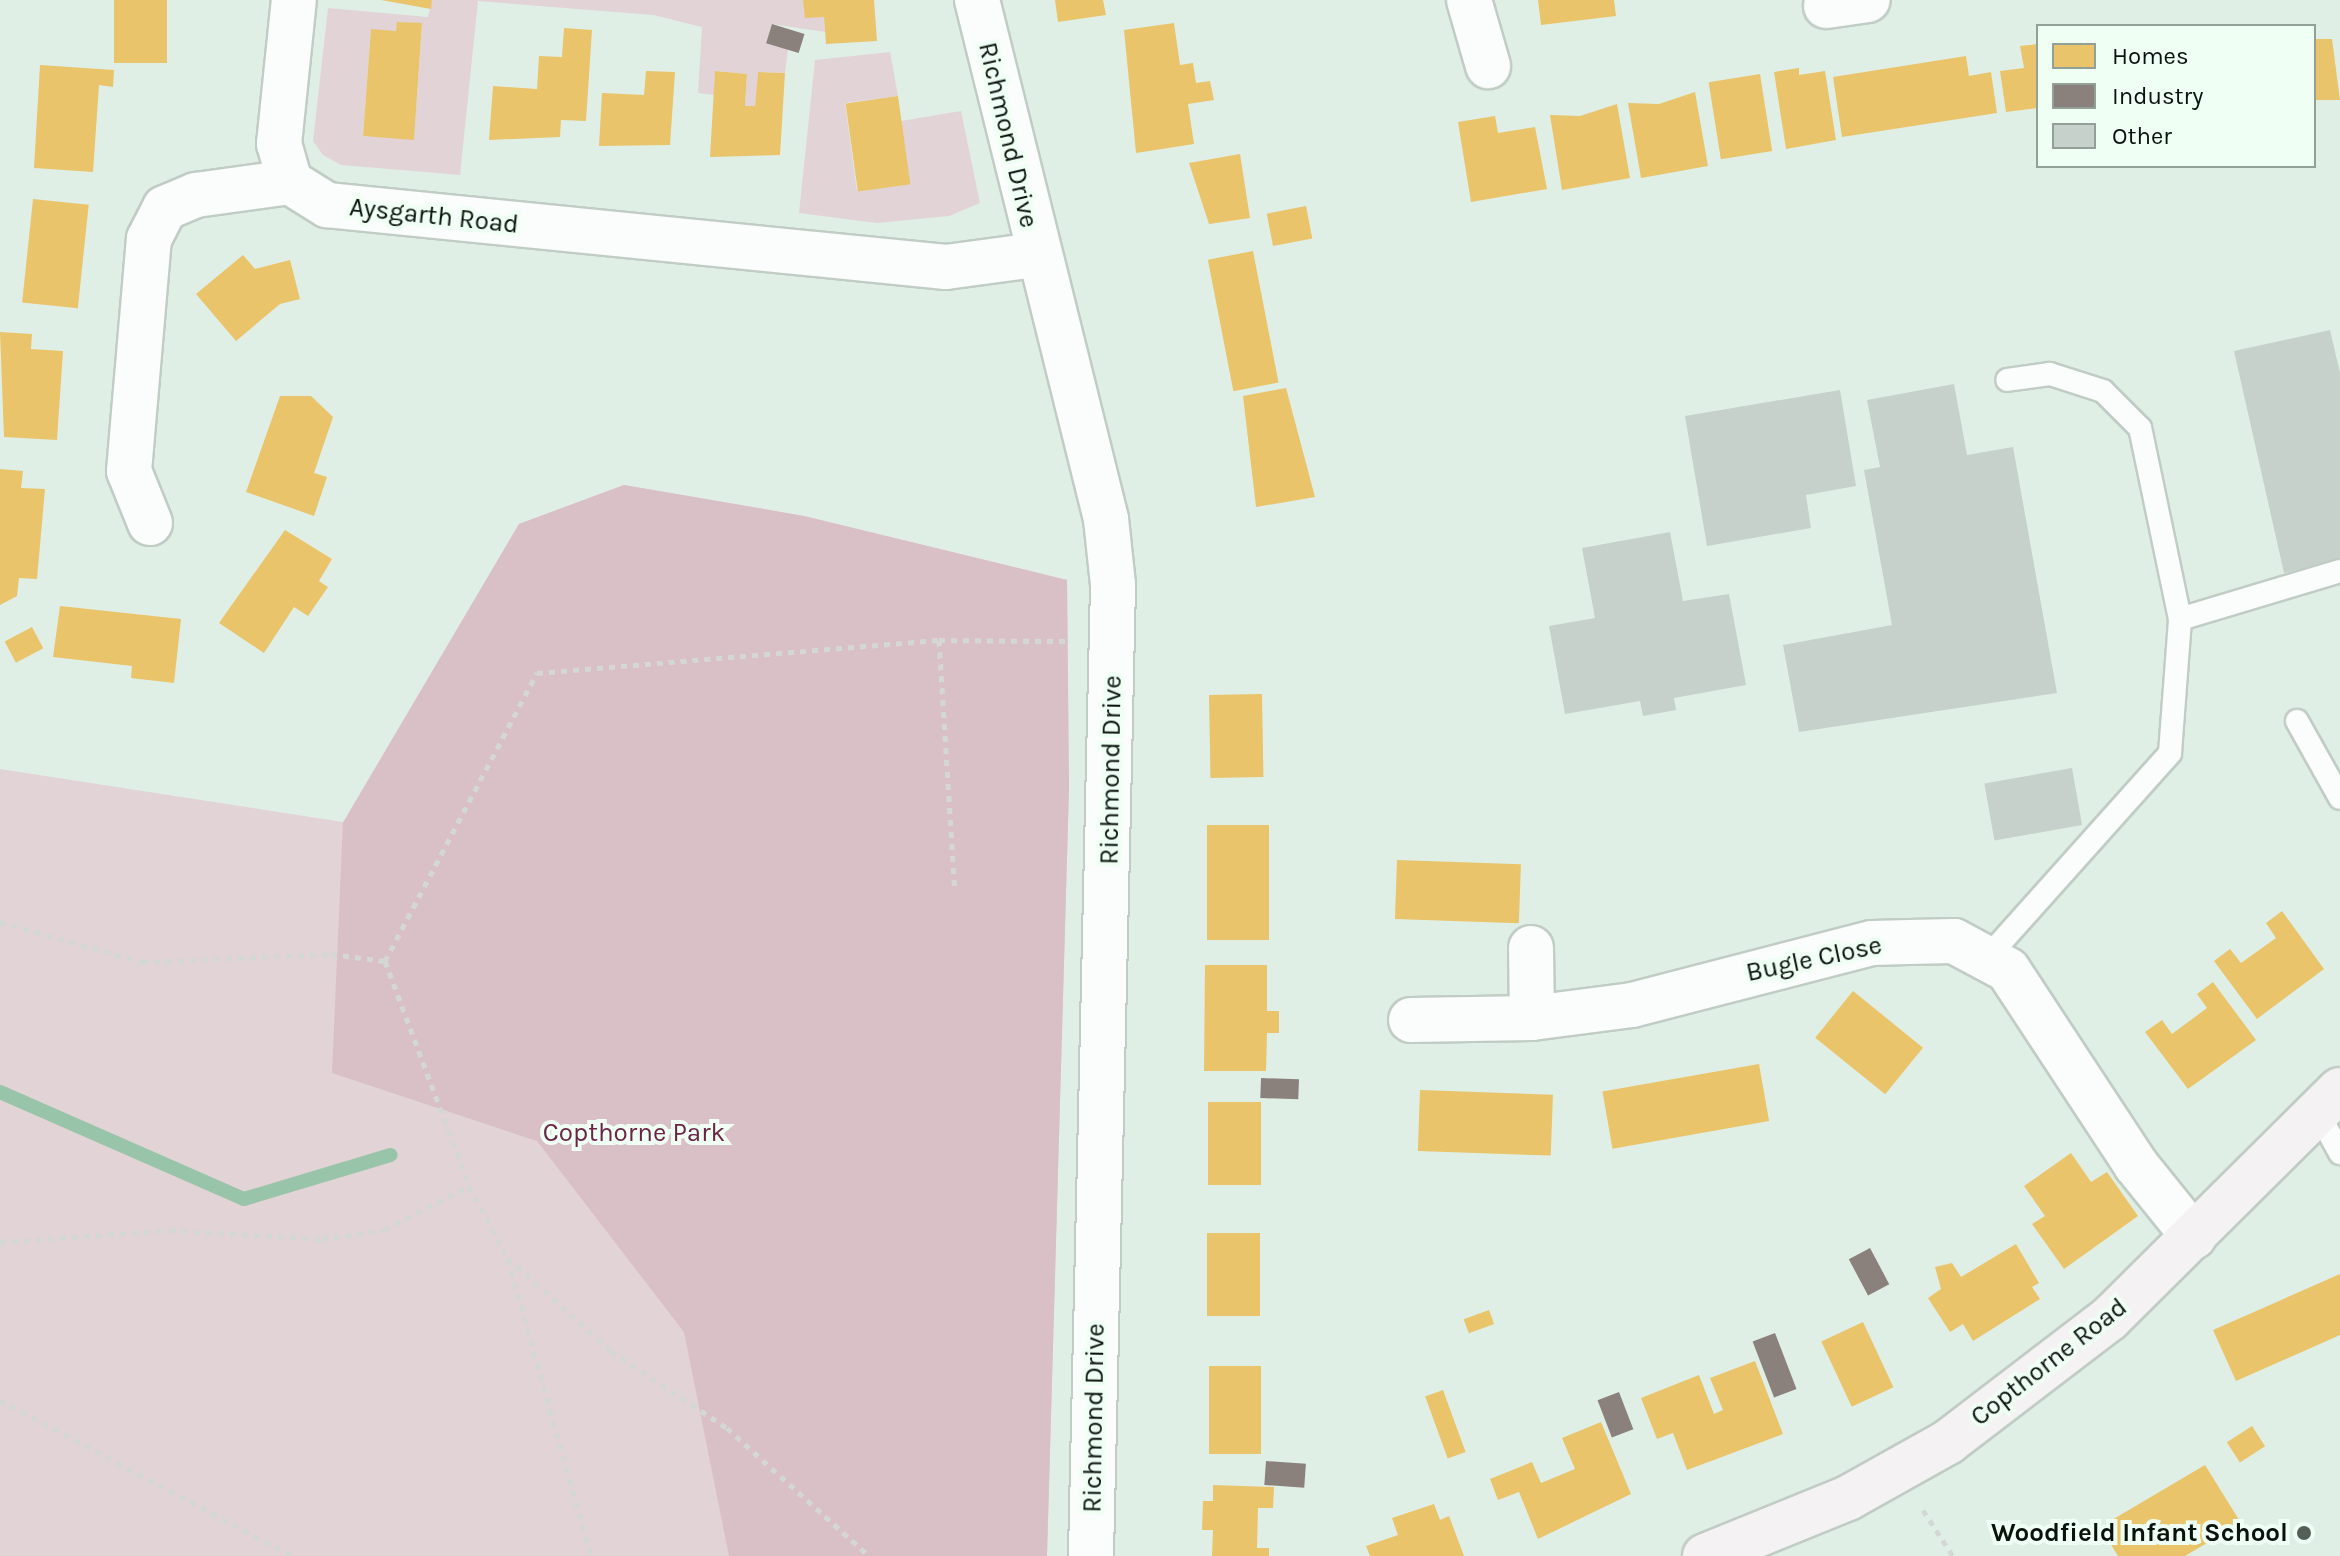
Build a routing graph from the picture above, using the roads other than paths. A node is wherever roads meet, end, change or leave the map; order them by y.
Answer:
1 (294, 0) edge
2 (977, 0) edge
3 (1469, 0) edge
4 (1868, 0) edge
5 (1826, 6) dead end
6 (1488, 66) dead end
7 (290, 182) junction
8 (1035, 255) junction
9 (2007, 380) dead end
10 (150, 523) dead end
11 (2340, 571) edge
12 (2180, 619) junction
13 (2297, 721) dead end
14 (2340, 798) edge
15 (1531, 948) dead end
16 (1986, 959) junction
17 (1532, 1018) junction
18 (1411, 1020) dead end
19 (2328, 1100) edge
20 (2340, 1153) edge
21 (2194, 1237) junction
22 (1091, 1556) edge
23 (1705, 1556) edge

1 - 7 street
2 - 8 street, Richmond Drive
3 - 6 street
4 - 5 street
7 - 8 street, Aysgarth Road
7 - 10 street
8 - 22 street, Richmond Drive
9 - 12 lane
11 - 12 lane
12 - 16 lane
13 - 14 lane
15 - 17 street
16 - 17 street, Bugle Close
16 - 21 street, Bugle Close
17 - 18 street, Bugle Close
19 - 20 lane
19 - 21 main road, Copthorne Road
21 - 23 main road, Copthorne Road

